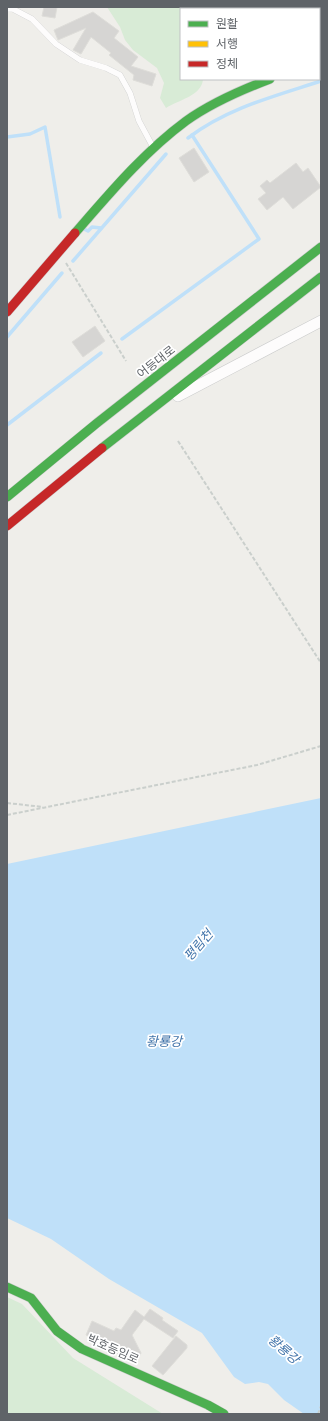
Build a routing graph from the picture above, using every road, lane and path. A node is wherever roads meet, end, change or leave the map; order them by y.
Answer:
1 (7, 9) edge
2 (268, 80) edge
3 (154, 148) junction
4 (321, 248) edge
5 (56, 254) junction
6 (321, 277) edge
7 (7, 312) edge
8 (321, 321) edge
9 (126, 361) dead end
10 (142, 415) junction
11 (178, 441) dead end
12 (7, 497) edge
13 (7, 526) edge
14 (321, 663) edge
15 (321, 746) edge
16 (7, 803) edge
17 (44, 807) junction
18 (7, 815) edge
19 (7, 1287) edge
20 (321, 1406) edge
21 (224, 1414) edge
22 (318, 1414) edge

1 - 3 lane
2 - 3 main road
3 - 5 main road
4 - 12 main road, 어등대로
5 - 7 main road
5 - 9 path
6 - 10 main road
8 - 10 street
10 - 13 main road
11 - 14 path
15 - 17 path
16 - 17 path
17 - 18 path
19 - 21 main road, 박호등임로
20 - 22 path

